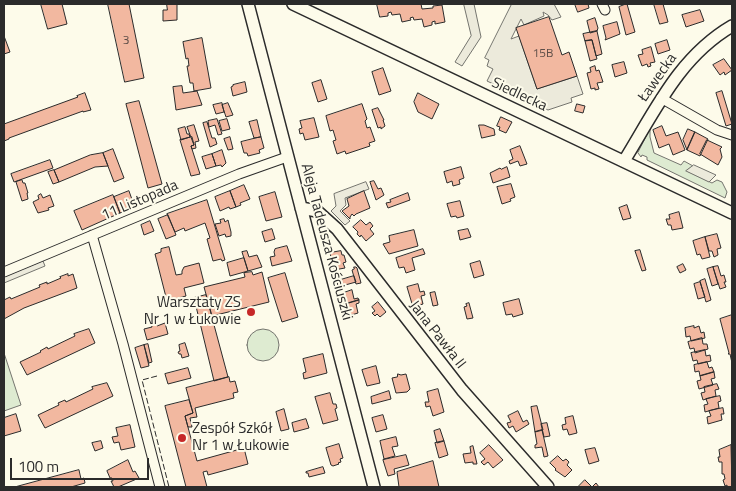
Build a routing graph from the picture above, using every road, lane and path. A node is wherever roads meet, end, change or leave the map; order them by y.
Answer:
1 (248, 4) edge
2 (292, 4) edge
3 (732, 26) edge
4 (661, 98) junction
5 (732, 135) edge
6 (287, 157) junction
7 (624, 161) junction
8 (301, 208) junction
9 (732, 213) edge
10 (92, 235) junction
11 (4, 272) edge
12 (160, 487) edge
13 (374, 487) edge
14 (548, 487) edge

1 - 6 street, Aleja Tadeusza Kościuszki
2 - 7 street, Siedlecka
3 - 4 street, Ławecka
4 - 5 street
4 - 7 street, Ławecka
6 - 8 street, Aleja Tadeusza Kościuszki
6 - 10 street, 11 Listopada
7 - 9 street, Siedlecka
8 - 13 street, Aleja Tadeusza Kościuszki
8 - 14 street, Jana Pawła II
10 - 11 street, 11 Listopada
10 - 12 street

